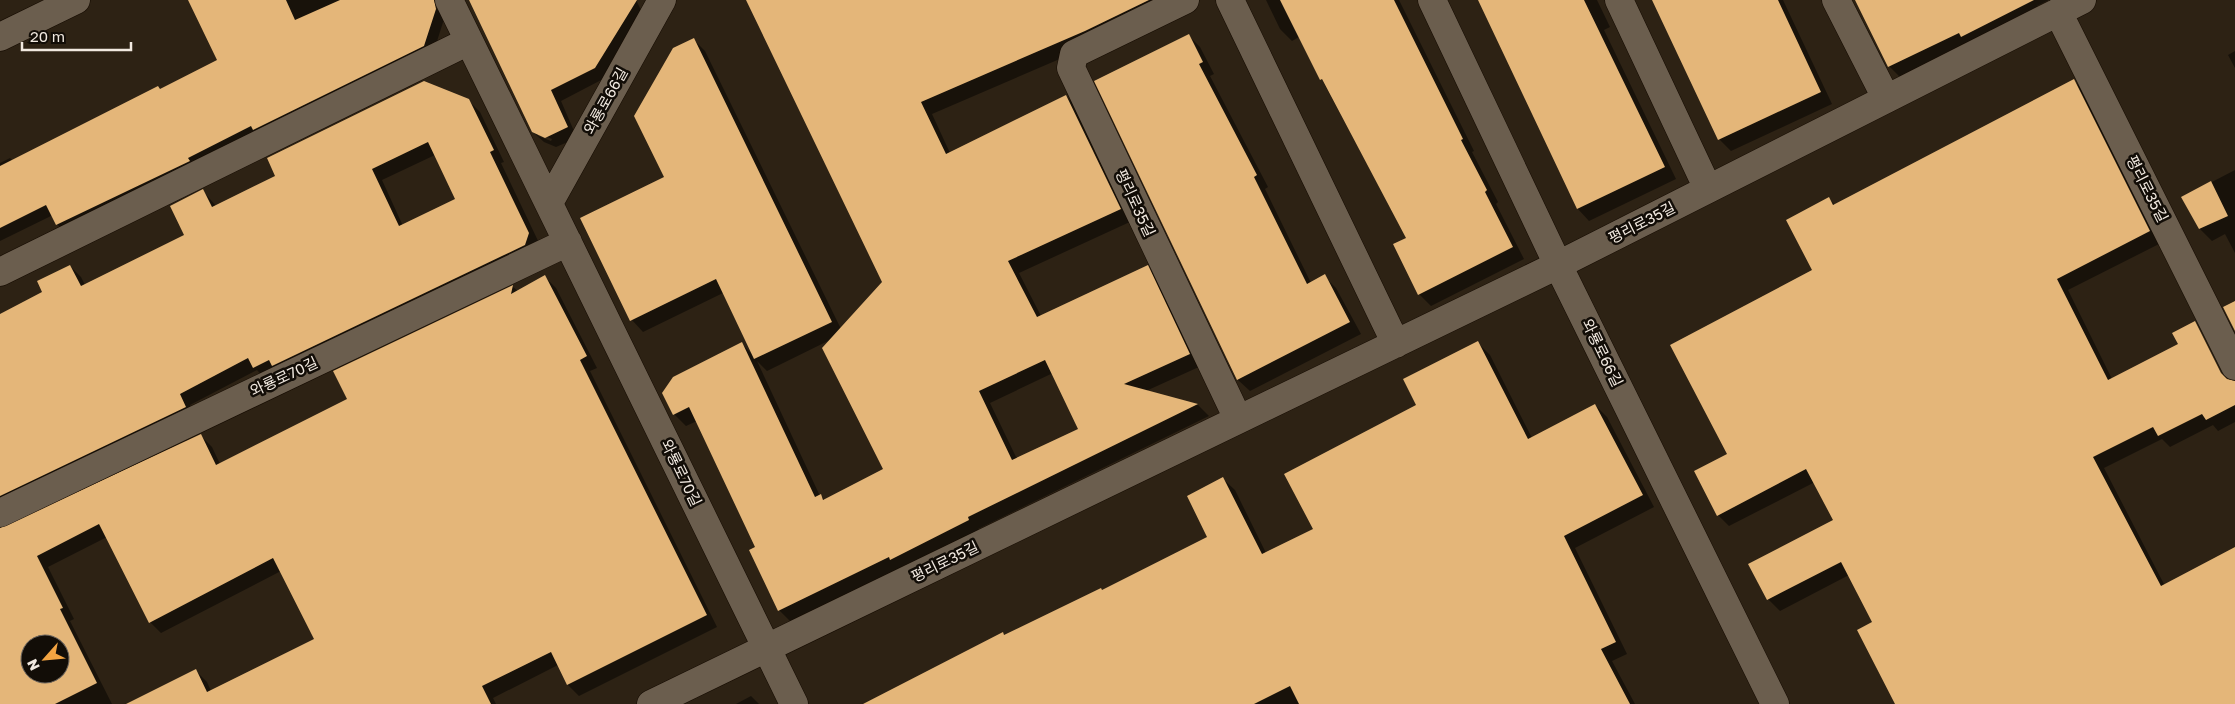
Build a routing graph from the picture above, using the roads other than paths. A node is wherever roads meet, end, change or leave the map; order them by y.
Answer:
1 (76, 0) edge
2 (449, 0) edge
3 (662, 0) edge
4 (1185, 0) edge
5 (1230, 0) edge
6 (1432, 0) edge
7 (1619, 0) edge
8 (1836, 0) edge
9 (2082, 0) edge
10 (2058, 12) junction
11 (0, 37) edge
12 (469, 41) junction
13 (1886, 98) junction
14 (1708, 189) junction
15 (549, 203) junction
16 (568, 242) junction
17 (1558, 265) junction
18 (0, 272) edge
19 (1396, 344) junction
20 (2235, 366) edge
21 (1238, 419) junction
22 (0, 513) edge
23 (768, 650) junction
24 (651, 704) edge
25 (794, 704) edge
26 (1774, 704) edge

1 - 11 street
2 - 12 street, 와룡로70길
3 - 15 street, 와룡로66길
4 - 21 street, 평리로35길
5 - 19 street
6 - 17 street, 와룡로66길
7 - 14 street
8 - 13 street
9 - 10 street, 평리로35길
10 - 13 street, 평리로35길
10 - 20 street, 평리로35길
12 - 15 street, 와룡로70길
12 - 18 street
13 - 14 street, 평리로35길
14 - 17 street, 평리로35길
15 - 16 street, 와룡로70길
16 - 22 street, 와룡로70길
16 - 23 street, 와룡로70길
17 - 19 street, 평리로35길
17 - 26 street, 와룡로66길
19 - 21 street, 평리로35길
21 - 23 street, 평리로35길
23 - 24 street, 평리로35길
23 - 25 street, 와룡로70길

